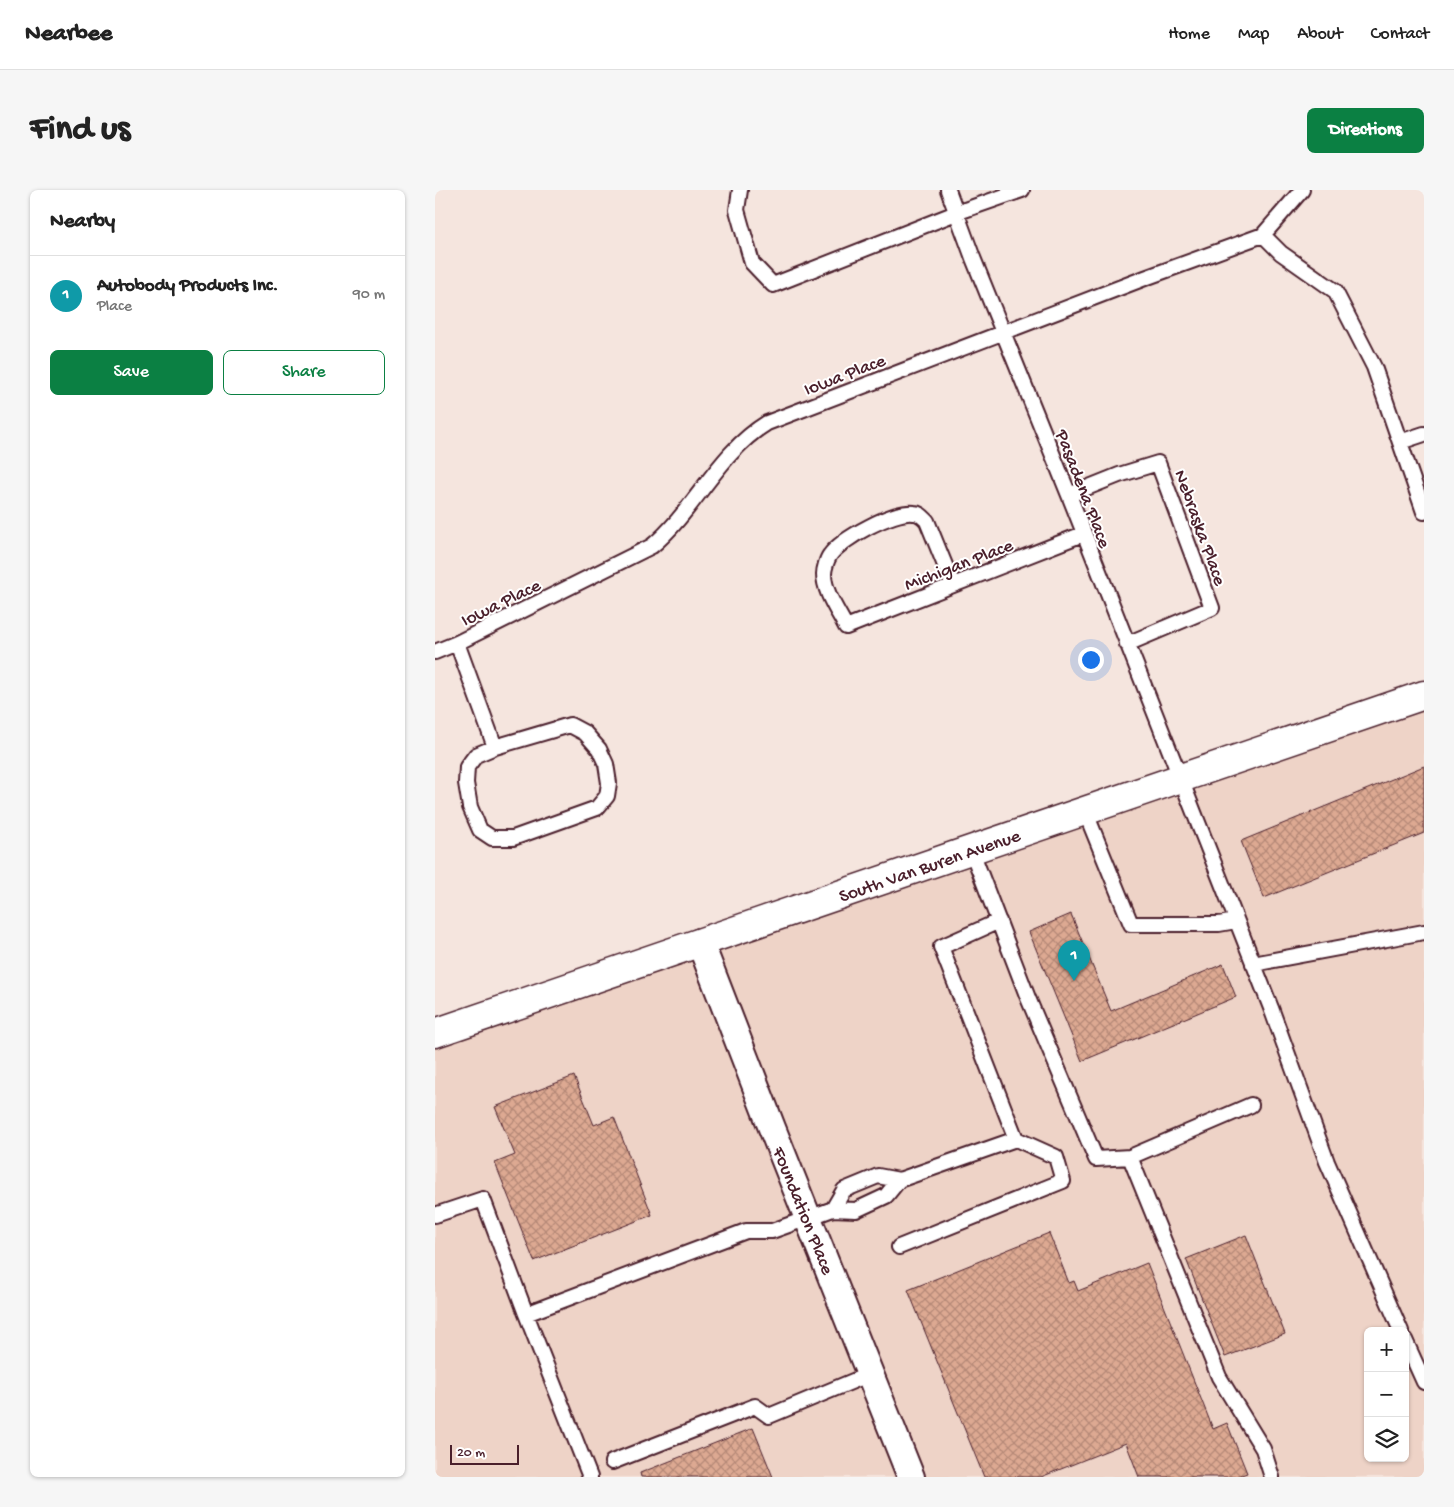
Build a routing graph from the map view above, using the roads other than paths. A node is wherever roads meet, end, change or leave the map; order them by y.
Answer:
1 (740, 190) edge
2 (948, 190) edge
3 (1022, 190) edge
4 (1302, 190) edge
5 (956, 212) junction
6 (1263, 235) junction
7 (1003, 332) junction
8 (1424, 434) edge
9 (1400, 442) junction
10 (1069, 495) junction
11 (1424, 512) edge
12 (1083, 534) junction
13 (953, 586) junction
14 (457, 643) junction
15 (1127, 644) junction
16 (435, 652) edge
17 (1424, 695) edge
18 (495, 747) junction
19 (1179, 778) junction
20 (1085, 811) junction
21 (971, 849) junction
22 (999, 921) junction
23 (1237, 921) junction
24 (1424, 932) edge
25 (700, 942) junction
26 (1253, 964) junction
27 (435, 1033) edge
28 (1251, 1105) dead end
29 (1016, 1139) junction
30 (1130, 1158) junction
31 (899, 1180) junction
32 (833, 1208) junction
33 (435, 1215) edge
34 (808, 1218) junction
35 (899, 1247) dead end
36 (526, 1314) junction
37 (1399, 1327) edge
38 (1409, 1349) edge
39 (870, 1374) junction
40 (1424, 1382) edge
41 (612, 1462) dead end
42 (591, 1477) edge
43 (911, 1477) edge
44 (1272, 1477) edge

1 - 5 lane
2 - 5 lane, Pasadena Place
3 - 5 lane
4 - 6 lane, Iowa Place
5 - 7 lane, Pasadena Place
6 - 7 lane, Iowa Place
6 - 9 lane
7 - 10 lane, Pasadena Place
7 - 14 lane, Iowa Place
8 - 9 lane
9 - 11 lane
10 - 12 lane, Pasadena Place
10 - 15 lane, Nebraska Place
12 - 13 lane, Michigan Place
12 - 15 lane, Pasadena Place
13 - 13 lane, Michigan Place
14 - 16 lane, Iowa Place
14 - 18 lane
15 - 19 lane, Pasadena Place
17 - 19 main road, South Van Buren Avenue
18 - 18 lane
19 - 20 main road, South Van Buren Avenue
19 - 23 lane, Pasadena Place
20 - 21 main road, South Van Buren Avenue
20 - 23 lane
21 - 22 lane
21 - 25 main road, South Van Buren Avenue
22 - 29 lane
22 - 30 lane
23 - 26 lane, Pasadena Place
24 - 26 lane
25 - 27 main road, South Van Buren Avenue
25 - 34 street, Foundation Place
26 - 37 lane, Pasadena Place
28 - 30 lane
29 - 31 lane
29 - 35 lane
30 - 44 lane
31 - 32 lane
31 - 32 lane
32 - 34 lane
33 - 36 lane
34 - 36 lane
34 - 39 street, Foundation Place
36 - 42 lane
38 - 40 lane
39 - 41 lane
39 - 43 street, Foundation Place

